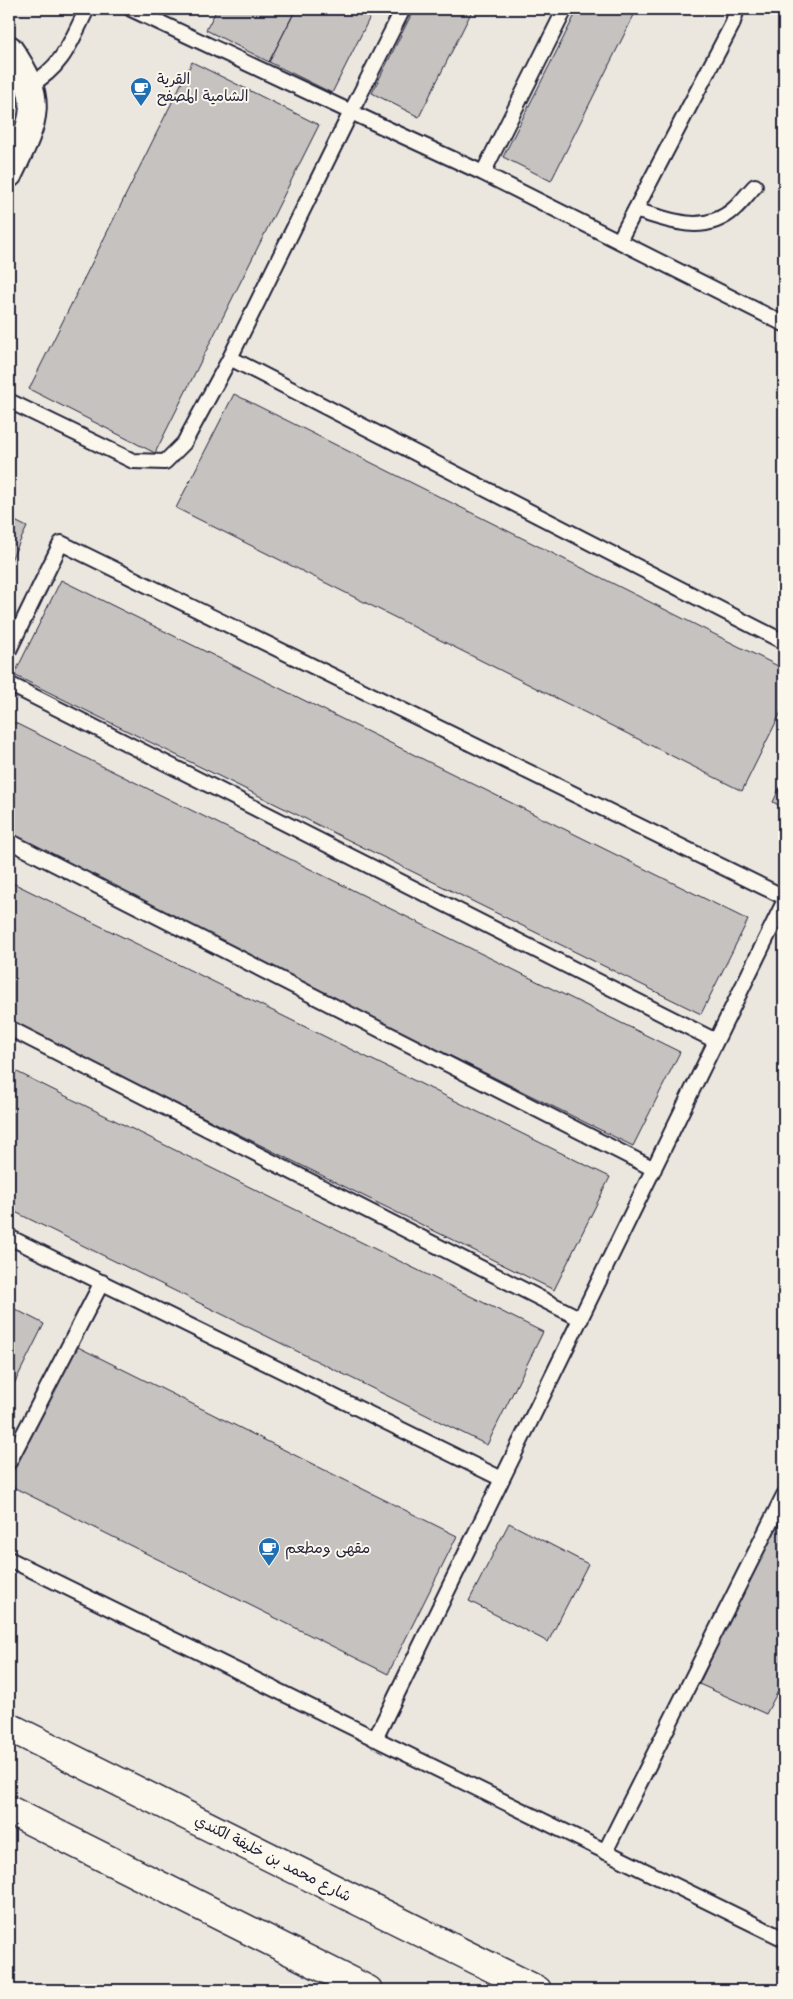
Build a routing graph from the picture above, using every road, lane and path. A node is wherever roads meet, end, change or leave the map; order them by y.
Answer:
1 (15, 9) edge
2 (87, 9) edge
3 (131, 9) edge
4 (403, 9) edge
5 (565, 9) edge
6 (737, 9) edge
7 (9, 18) edge
8 (9, 49) edge
9 (30, 84) junction
10 (352, 112) junction
11 (483, 173) junction
12 (9, 174) edge
13 (755, 186) dead end
14 (635, 210) junction
15 (618, 241) junction
16 (784, 322) edge
17 (230, 358) junction
18 (9, 401) edge
19 (784, 642) edge
20 (9, 650) edge
21 (9, 684) edge
22 (9, 841) edge
23 (784, 897) edge
24 (784, 902) edge
25 (9, 1028) edge
26 (716, 1041) junction
27 (654, 1169) junction
28 (9, 1237) edge
29 (102, 1282) junction
30 (580, 1319) junction
31 (9, 1462) edge
32 (502, 1478) junction
33 (784, 1494) edge
34 (9, 1559) edge
35 (9, 1727) edge
36 (375, 1739) junction
37 (9, 1810) edge
38 (605, 1852) junction
39 (784, 1940) edge
40 (368, 1990) edge
41 (537, 1990) edge

1 - 7 path
2 - 9 lane
3 - 10 lane
4 - 10 lane
5 - 11 lane
6 - 14 lane
8 - 9 street
9 - 12 street
10 - 11 lane
10 - 17 lane
11 - 15 lane
13 - 14 lane
14 - 15 lane
15 - 16 lane
17 - 18 lane
17 - 19 lane
20 - 23 lane
21 - 26 lane
22 - 27 lane
24 - 26 lane
25 - 30 lane
26 - 27 lane
27 - 30 lane
28 - 29 lane
29 - 31 lane
29 - 32 lane
30 - 32 lane
32 - 36 lane
33 - 38 lane
34 - 36 lane
35 - 41 main road, شارع محمد بن خليفة الكندي
36 - 38 lane
37 - 40 main road
38 - 39 lane

